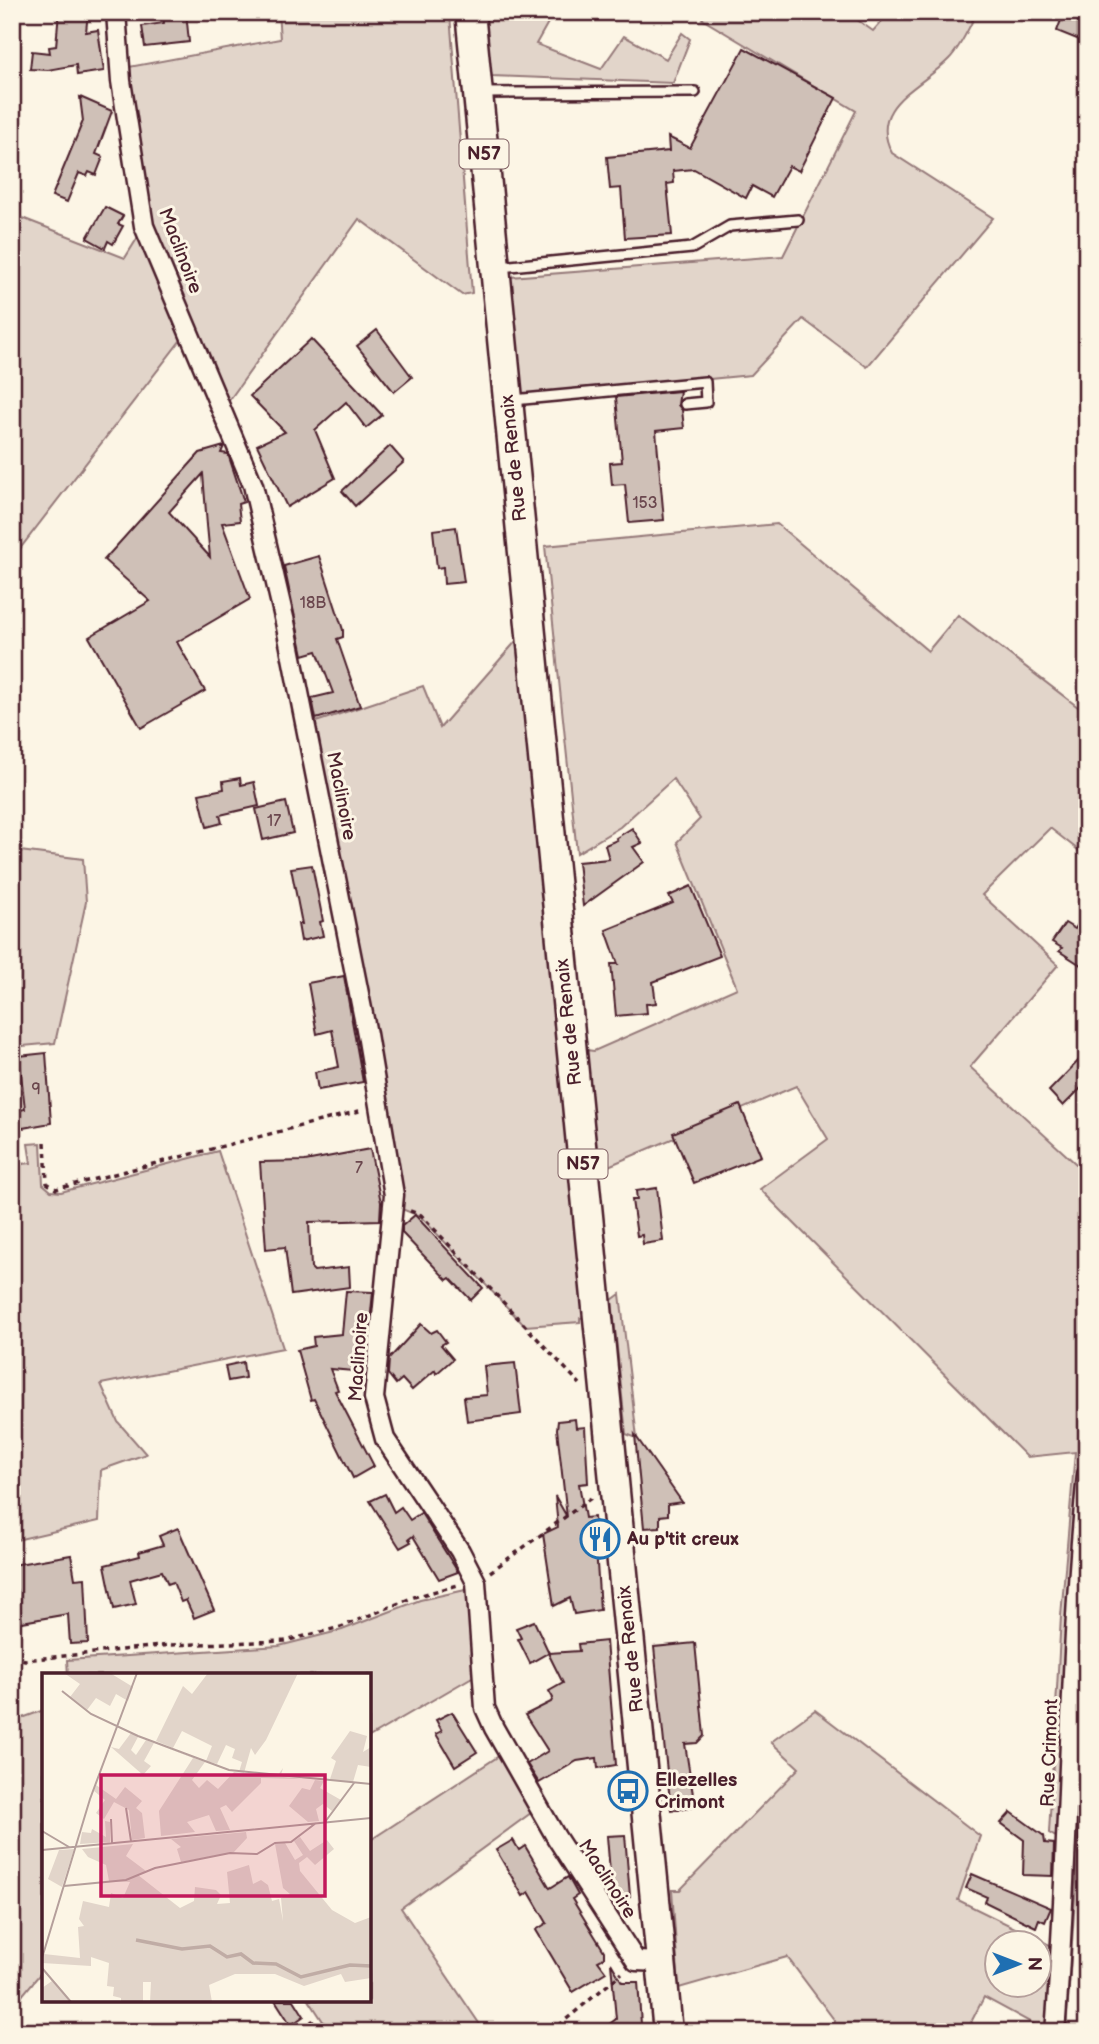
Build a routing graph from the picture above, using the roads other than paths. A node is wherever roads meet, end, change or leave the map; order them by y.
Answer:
1 (116, 12) edge
2 (470, 12) edge
3 (695, 92) dead end
4 (478, 93) junction
5 (798, 220) dead end
6 (495, 267) junction
7 (508, 400) junction
8 (685, 404) dead end
9 (1087, 1475) edge
10 (648, 1962) junction
11 (668, 2032) edge
12 (1055, 2032) edge

1 - 10 street, Maclinoire
2 - 4 main road, Rue de Renaix / N57
3 - 4 lane
4 - 6 main road, Rue de Renaix / N57
5 - 6 lane
6 - 7 main road, Rue de Renaix / N57
7 - 8 lane
7 - 10 main road, Rue de Renaix / N57
9 - 12 street, Rue Crimont
10 - 11 main road, Rue de Renaix / N57

